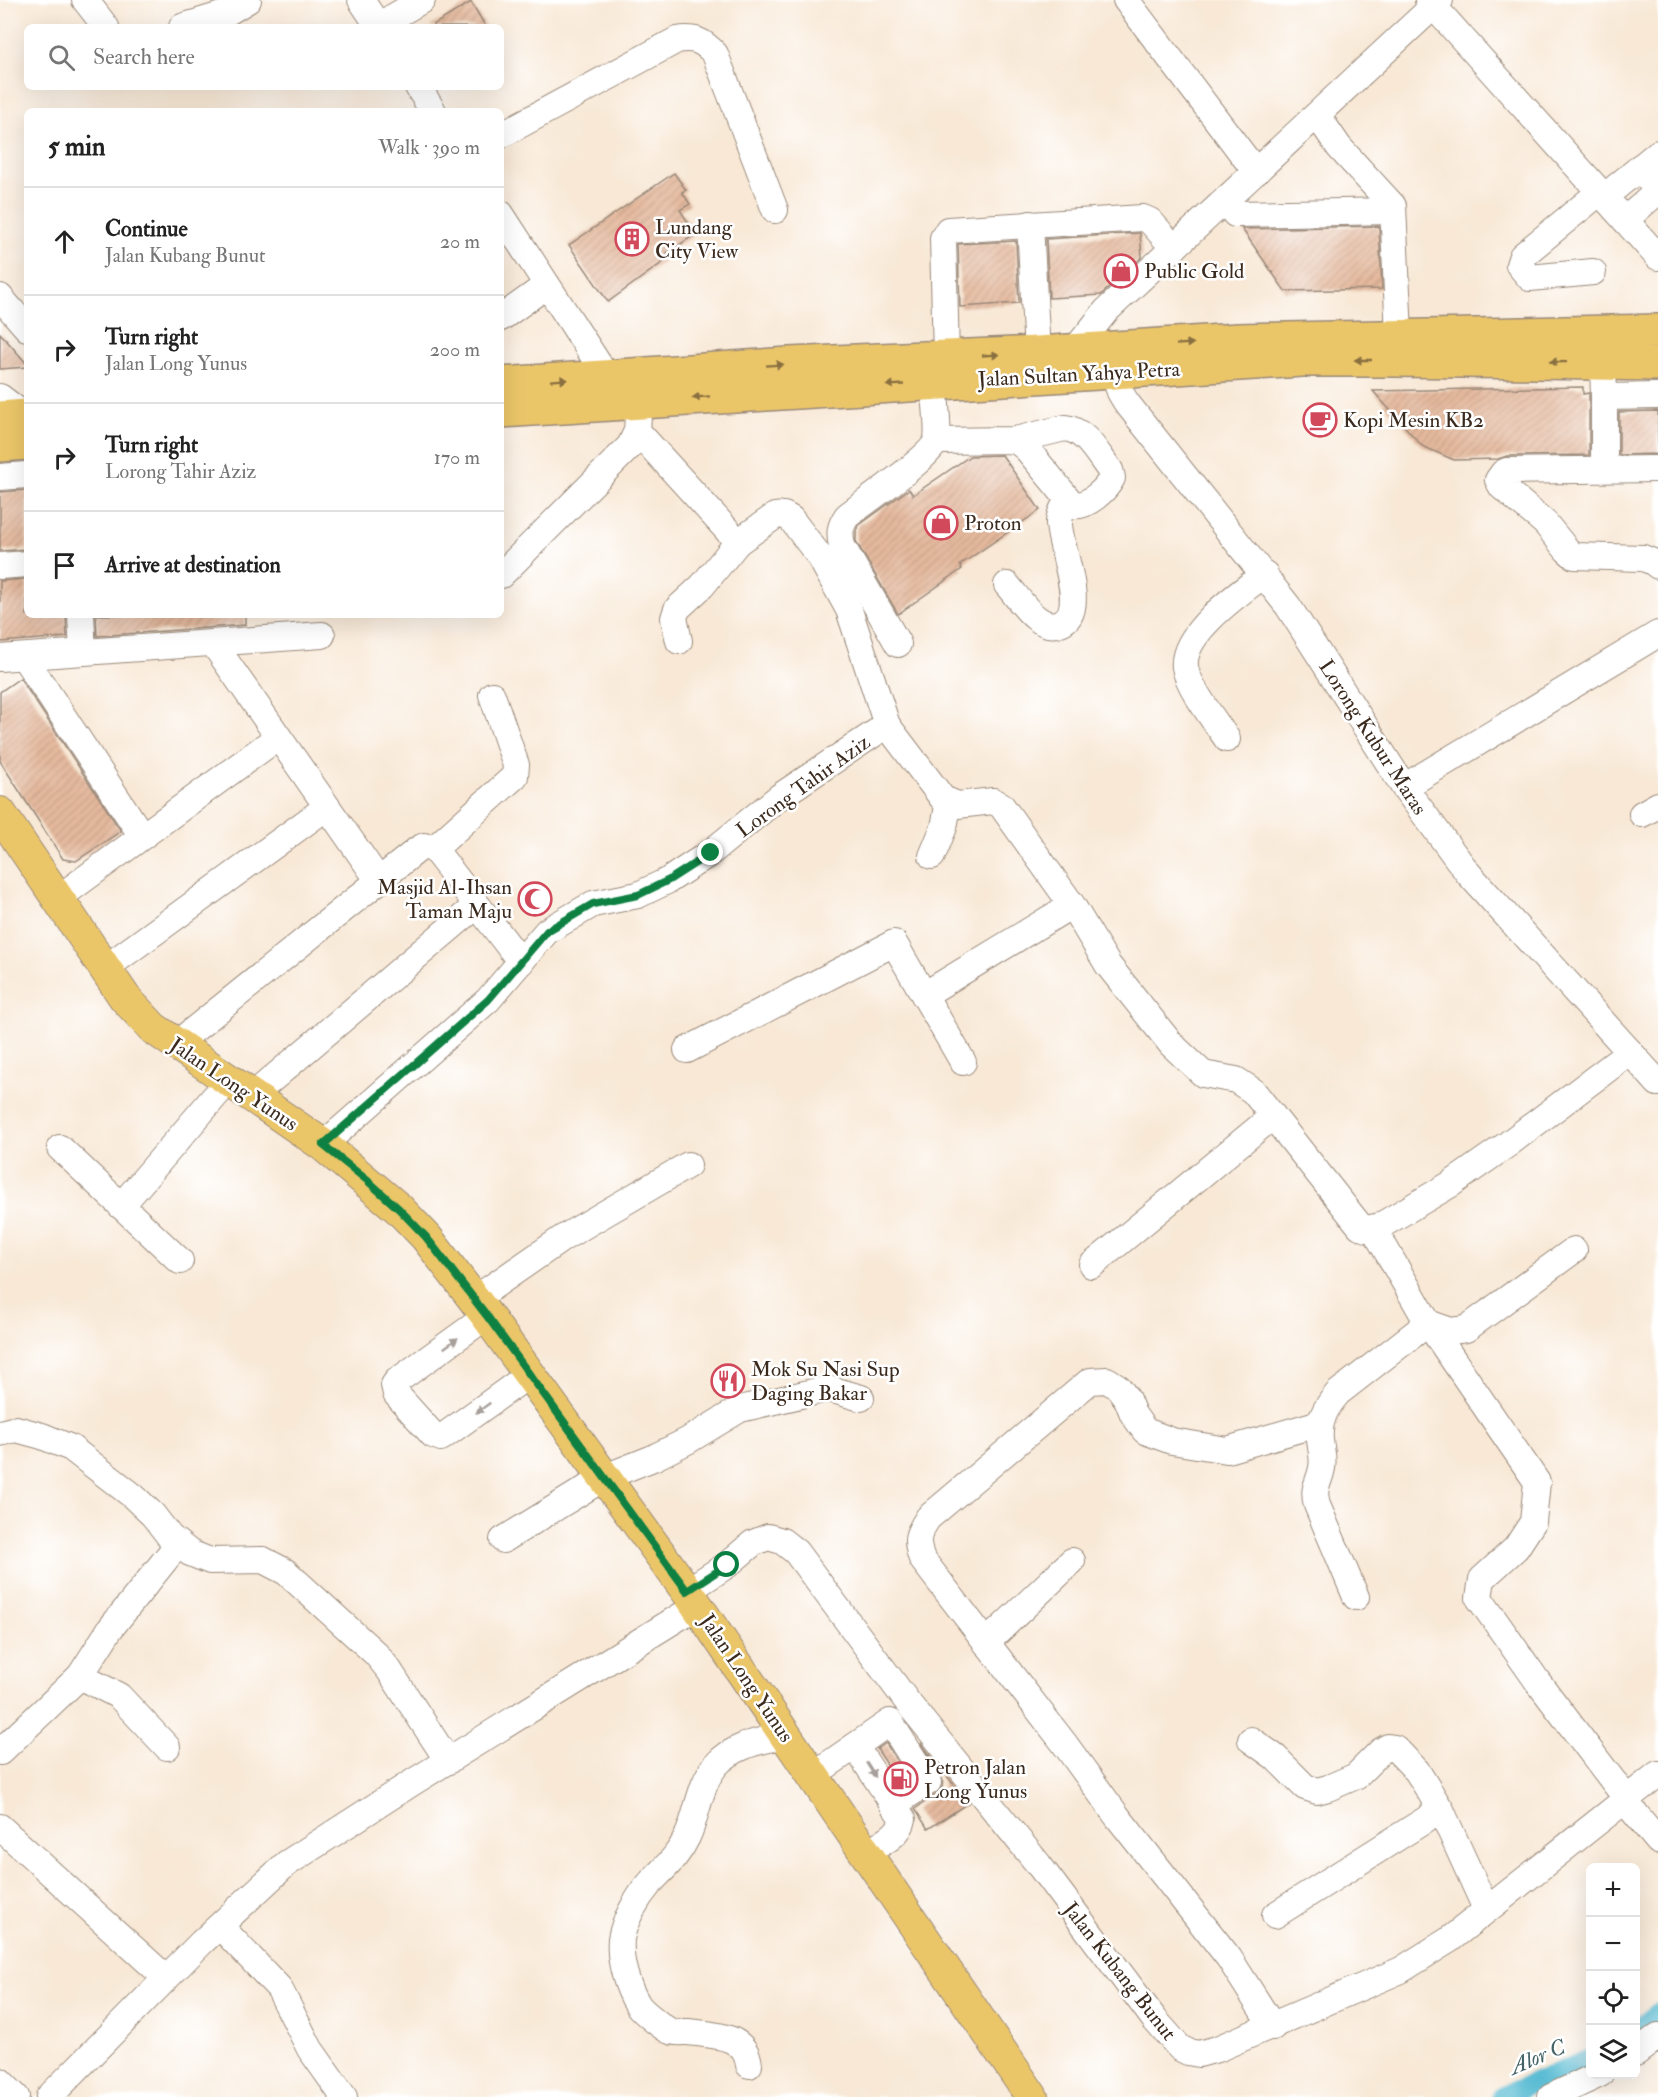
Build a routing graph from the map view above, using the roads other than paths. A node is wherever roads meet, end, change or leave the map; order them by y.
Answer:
1 (85, 0) edge
2 (248, 0) edge
3 (361, 0) edge
4 (422, 0) edge
5 (1126, 0) edge
6 (1434, 2) edge
7 (104, 24) edge
8 (192, 24) edge
9 (377, 24) edge
10 (381, 24) edge
11 (420, 90) edge
12 (432, 108) edge
13 (1317, 115) junction
14 (504, 133) edge
15 (1649, 160) edge
16 (1256, 172) junction
17 (1602, 194) junction
18 (775, 210) dead end
19 (1393, 211) junction
20 (1235, 214) dead end
21 (1625, 220) junction
22 (1030, 224) junction
23 (504, 225) edge
24 (1174, 248) junction
25 (511, 250) edge
26 (1658, 257) edge
27 (1593, 272) dead end
28 (547, 285) junction
29 (0, 297) edge
30 (504, 316) edge
31 (1658, 319) edge
32 (24, 322) edge
33 (1658, 331) edge
34 (1622, 332) junction
35 (1399, 335) junction
36 (1074, 351) junction
37 (1037, 353) junction
38 (1603, 363) junction
39 (1658, 364) edge
40 (940, 370) junction
41 (1113, 372) junction
42 (607, 377) junction
43 (504, 384) edge
44 (1658, 396) edge
45 (1604, 397) junction
46 (504, 411) edge
47 (638, 416) junction
48 (16, 418) edge
49 (1015, 440) junction
50 (937, 441) junction
51 (0, 445) edge
52 (1604, 469) junction
53 (1658, 469) edge
54 (24, 475) edge
55 (0, 477) edge
56 (1068, 501) junction
57 (738, 542) junction
58 (24, 564) edge
59 (0, 566) edge
60 (1658, 566) edge
61 (504, 572) edge
62 (1264, 574) junction
63 (1007, 585) dead end
64 (81, 618) edge
65 (1658, 634) edge
66 (322, 635) dead end
67 (679, 641) dead end
68 (213, 643) junction
69 (898, 644) dead end
70 (83, 652) junction
71 (12, 658) edge
72 (492, 695) dead end
73 (887, 725) junction
74 (278, 736) junction
75 (1227, 739) dead end
76 (1404, 787) junction
77 (949, 802) junction
78 (327, 807) junction
79 (0, 813) edge
80 (142, 836) junction
81 (434, 849) junction
82 (932, 856) dead end
83 (379, 881) junction
84 (57, 899) junction
85 (477, 905) junction
86 (1072, 905) junction
87 (521, 962) junction
88 (104, 969) junction
89 (924, 995) junction
90 (175, 1045) junction
91 (687, 1050) dead end
92 (1630, 1052) junction
93 (963, 1062) dead end
94 (1658, 1083) edge
95 (239, 1089) junction
96 (1273, 1116) junction
97 (323, 1145) junction
98 (60, 1148) dead end
99 (688, 1164) dead end
100 (121, 1206) junction
101 (1374, 1229) junction
102 (1574, 1250) dead end
103 (180, 1261) dead end
104 (1092, 1265) dead end
105 (481, 1308) junction
106 (1428, 1323) junction
107 (530, 1374) junction
108 (861, 1398) dead end
109 (1320, 1423) junction
110 (0, 1433) edge
111 (605, 1477) junction
112 (503, 1540) dead end
113 (178, 1544) junction
114 (1072, 1561) dead end
115 (1356, 1597) dead end
116 (692, 1598) junction
117 (986, 1643) junction
118 (80, 1676) junction
119 (786, 1735) junction
120 (1251, 1740) dead end
121 (855, 1746) junction
122 (167, 1747) dead end
123 (0, 1752) edge
124 (448, 1761) junction
125 (1658, 1774) edge
126 (813, 1775) junction
127 (1625, 1799) junction
128 (893, 1805) junction
129 (1440, 1810) junction
130 (0, 1827) edge
131 (1658, 1841) edge
132 (866, 1852) junction
133 (1486, 1909) junction
134 (1275, 1916) dead end
135 (220, 1926) junction
136 (166, 1978) junction
137 (1273, 2027) junction
138 (1658, 2036) edge
139 (1640, 2049) edge
140 (749, 2065) dead end
141 (1589, 2079) edge
142 (0, 2081) edge
143 (16, 2097) edge
144 (49, 2097) edge
145 (344, 2097) edge
146 (1032, 2097) edge
147 (1551, 2097) edge

1 - 7 street
2 - 8 street
3 - 9 street
4 - 10 street
5 - 16 street
6 - 13 street
6 - 17 street
11 - 12 street
13 - 16 street
13 - 19 street
14 - 18 street
15 - 17 street
15 - 21 street
16 - 24 street
17 - 21 street
17 - 27 street
19 - 20 street
19 - 35 street
21 - 26 street
22 - 24 street
22 - 37 street
22 - 40 street
23 - 25 street
24 - 36 street
25 - 28 street
28 - 30 street
28 - 42 street
29 - 32 street
31 - 34 highway
33 - 34 highway, Jalan Sultan Yahya Petra
34 - 35 highway, Jalan Sultan Yahya Petra
36 -> 35 highway, Jalan Sultan Yahya Petra
36 - 37 highway, Jalan Sultan Yahya Petra
40 -> 37 highway, Jalan Sultan Yahya Petra
38 - 39 highway, Jalan Sultan Yahya Petra
38 -> 41 highway, Jalan Sultan Yahya Petra
38 - 45 street
40 - 41 highway, Jalan Sultan Yahya Petra
42 -> 40 highway, Jalan Sultan Yahya Petra
40 -> 47 highway, Jalan Sultan Yahya Petra
40 - 50 street
41 - 62 street, Lorong Kubur Maras
43 -> 42 highway, Jalan Sultan Yahya Petra
44 - 45 street
45 - 52 street
46 - 47 highway, Jalan Sultan Yahya Petra
47 - 57 street
47 - 61 street
48 - 51 highway
49 - 50 street
49 - 56 street
49 - 56 street
50 - 69 street
52 - 53 street
52 - 60 street
54 - 55 street
56 - 63 street
57 - 67 street
57 - 73 street
58 - 59 street
62 - 75 street
62 - 76 street, Lorong Kubur Maras
64 - 70 street
65 - 76 street
66 - 68 street
68 - 70 street
68 - 74 street
70 - 71 street
71 - 80 street
72 - 81 street
73 - 77 street
73 - 87 street, Lorong Tahir Aziz
74 - 78 street
74 - 80 street
76 - 92 street, Lorong Kubur Maras
77 - 82 street
77 - 86 street
78 - 83 street
78 - 88 street
79 - 84 main road, Jalan Long Yunus
80 - 84 street
81 - 83 street
81 - 85 street
83 - 90 street
84 - 88 main road, Jalan Long Yunus
85 - 87 street
85 - 95 street
86 - 89 street
86 - 96 street
87 - 97 street, Lorong Tahir Aziz
88 - 90 main road, Jalan Long Yunus
89 - 91 street
89 - 93 street
90 - 95 main road, Jalan Long Yunus
92 - 94 street, Lorong Kubur Maras
92 - 101 street
95 - 97 main road, Jalan Long Yunus
95 - 100 street
96 - 101 street
96 - 104 street
97 - 105 main road, Jalan Long Yunus
98 - 100 street
99 - 105 street
100 - 103 street
101 - 106 street
102 - 106 street
105 - 107 main road, Jalan Long Yunus
107 -> 105 street
106 - 109 street
106 - 127 street
107 - 111 main road, Jalan Long Yunus
108 - 111 street
109 - 115 street
109 - 117 street
110 - 113 street
111 - 112 street
111 - 116 main road, Jalan Long Yunus
113 - 118 street
113 - 124 street
114 - 117 street
116 - 119 main road, Jalan Long Yunus
116 - 124 street, Jalan Kubang Bunut
116 - 137 street, Jalan Kubang Bunut
117 - 137 street
118 - 122 street
118 - 123 street
119 - 126 main road, Jalan Long Yunus
119 - 140 street
120 - 129 street
121 - 126 street
121 -> 128 street
121 - 128 street
124 - 135 street, Jalan Kubang Bunut
125 - 127 street, Jalan Kubang Bunut
126 - 132 main road, Jalan Long Yunus
127 - 131 street
127 - 133 street, Jalan Kubang Bunut
128 - 132 street
129 - 133 street
129 - 134 street
130 - 136 street
132 - 146 main road, Jalan Long Yunus
133 - 137 street, Jalan Kubang Bunut
135 - 136 street, Jalan Kubang Bunut
135 - 145 street
136 - 144 street, Jalan Kubang Bunut
138 - 139 street
141 - 147 street
142 - 143 street

